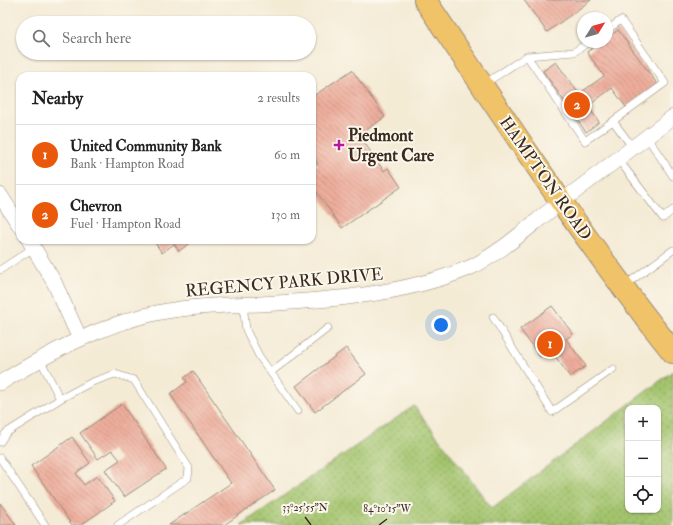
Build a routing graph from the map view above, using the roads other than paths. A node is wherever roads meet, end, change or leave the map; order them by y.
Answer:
1 (424, 0) edge
2 (613, 26) edge
3 (580, 48) edge
4 (527, 56) junction
5 (482, 86) junction
6 (673, 118) edge
7 (613, 121) junction
8 (647, 137) junction
9 (633, 148) junction
10 (618, 159) junction
11 (673, 176) edge
12 (0, 195) edge
13 (562, 202) junction
14 (673, 210) edge
15 (16, 220) edge
16 (31, 244) edge
17 (673, 250) edge
18 (0, 270) edge
19 (623, 287) junction
20 (243, 304) junction
21 (493, 317) dead end
22 (328, 328) dead end
23 (80, 339) junction
24 (673, 352) edge
25 (40, 359) junction
26 (613, 369) dead end
27 (270, 372) junction
28 (0, 382) edge
29 (60, 399) junction
30 (298, 411) dead end
31 (0, 442) edge
32 (0, 458) edge
33 (45, 525) edge
34 (118, 525) edge

1 - 5 main road, HAMPTON ROAD
2 - 7 lane
3 - 4 lane
4 - 5 lane
4 - 7 lane
5 - 13 main road, HAMPTON ROAD
6 - 8 street, REGENCY PARK DRIVE
7 - 9 lane
8 - 9 street, REGENCY PARK DRIVE
8 - 11 lane
9 - 10 street, REGENCY PARK DRIVE
10 - 13 street, REGENCY PARK DRIVE
10 - 14 lane
12 - 15 street
13 - 19 main road, HAMPTON ROAD
13 - 20 street, REGENCY PARK DRIVE
16 - 18 lane
16 - 23 street
17 - 19 lane
19 - 24 main road, HAMPTON ROAD
20 - 23 street, REGENCY PARK DRIVE
20 - 27 lane
21 - 26 lane
22 - 27 lane
23 - 25 street, REGENCY PARK DRIVE
25 - 28 street, REGENCY PARK DRIVE
25 - 29 lane
27 - 30 lane
29 - 31 lane
29 - 34 lane
32 - 33 lane

